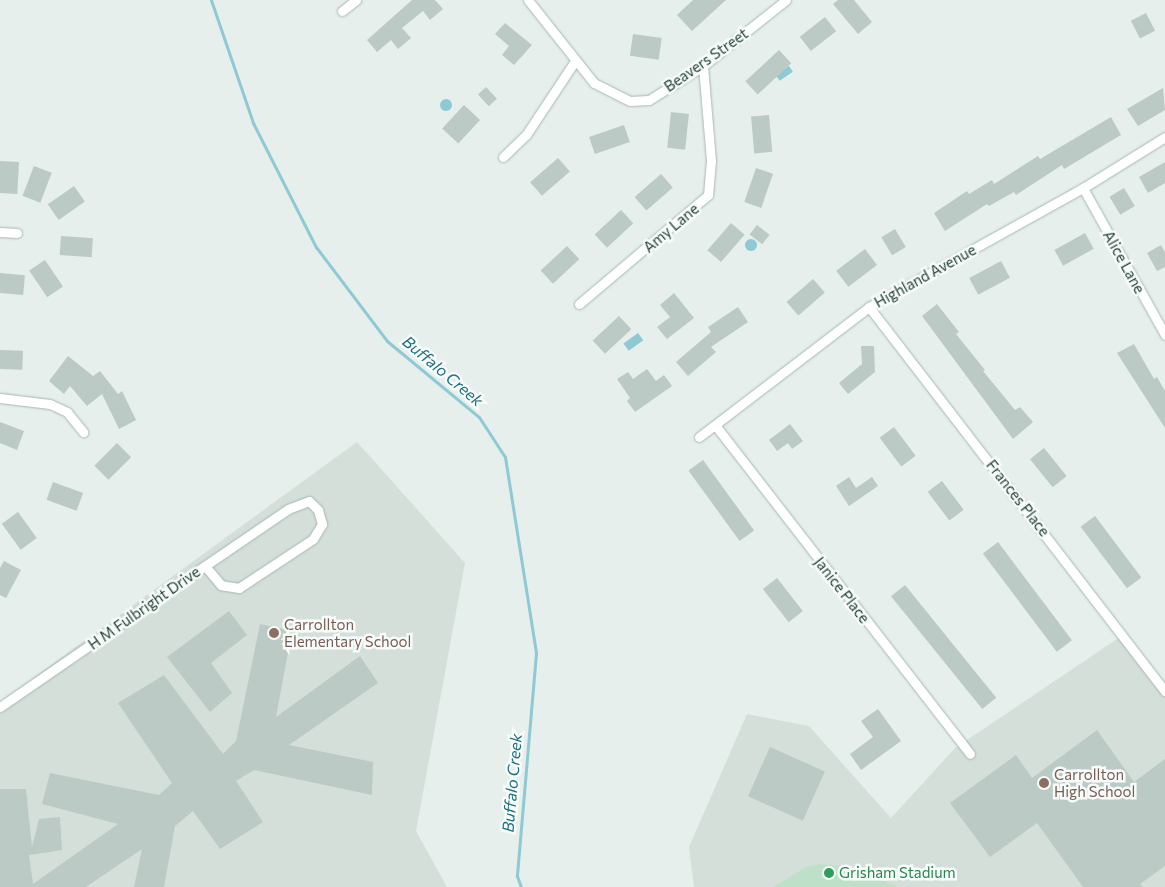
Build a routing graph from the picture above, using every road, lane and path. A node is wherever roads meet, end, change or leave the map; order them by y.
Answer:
1 (356, 0) edge
2 (528, 0) edge
3 (786, 0) edge
4 (342, 11) dead end
5 (575, 61) junction
6 (703, 66) junction
7 (1165, 137) edge
8 (503, 157) dead end
9 (1083, 188) junction
10 (0, 232) edge
11 (17, 233) dead end
12 (579, 304) dead end
13 (869, 307) junction
14 (1165, 335) edge
15 (0, 398) edge
16 (715, 425) junction
17 (83, 432) dead end
18 (699, 437) dead end
19 (206, 566) junction
20 (1165, 692) edge
21 (0, 707) edge
22 (970, 754) dead end

1 - 4 street
2 - 5 street
3 - 6 street, Beavers Street
5 - 6 street, Beavers Street
5 - 8 street
6 - 12 street, Amy Lane
7 - 9 street, Highland Avenue
9 - 13 street, Highland Avenue
9 - 14 street, Alice Lane
10 - 11 street
13 - 16 street, Highland Avenue
13 - 20 street, Frances Place
15 - 17 street
16 - 18 street, Highland Avenue
16 - 22 street, Janice Place
19 - 19 street, H M Fulbright Drive
19 - 21 street, H M Fulbright Drive

